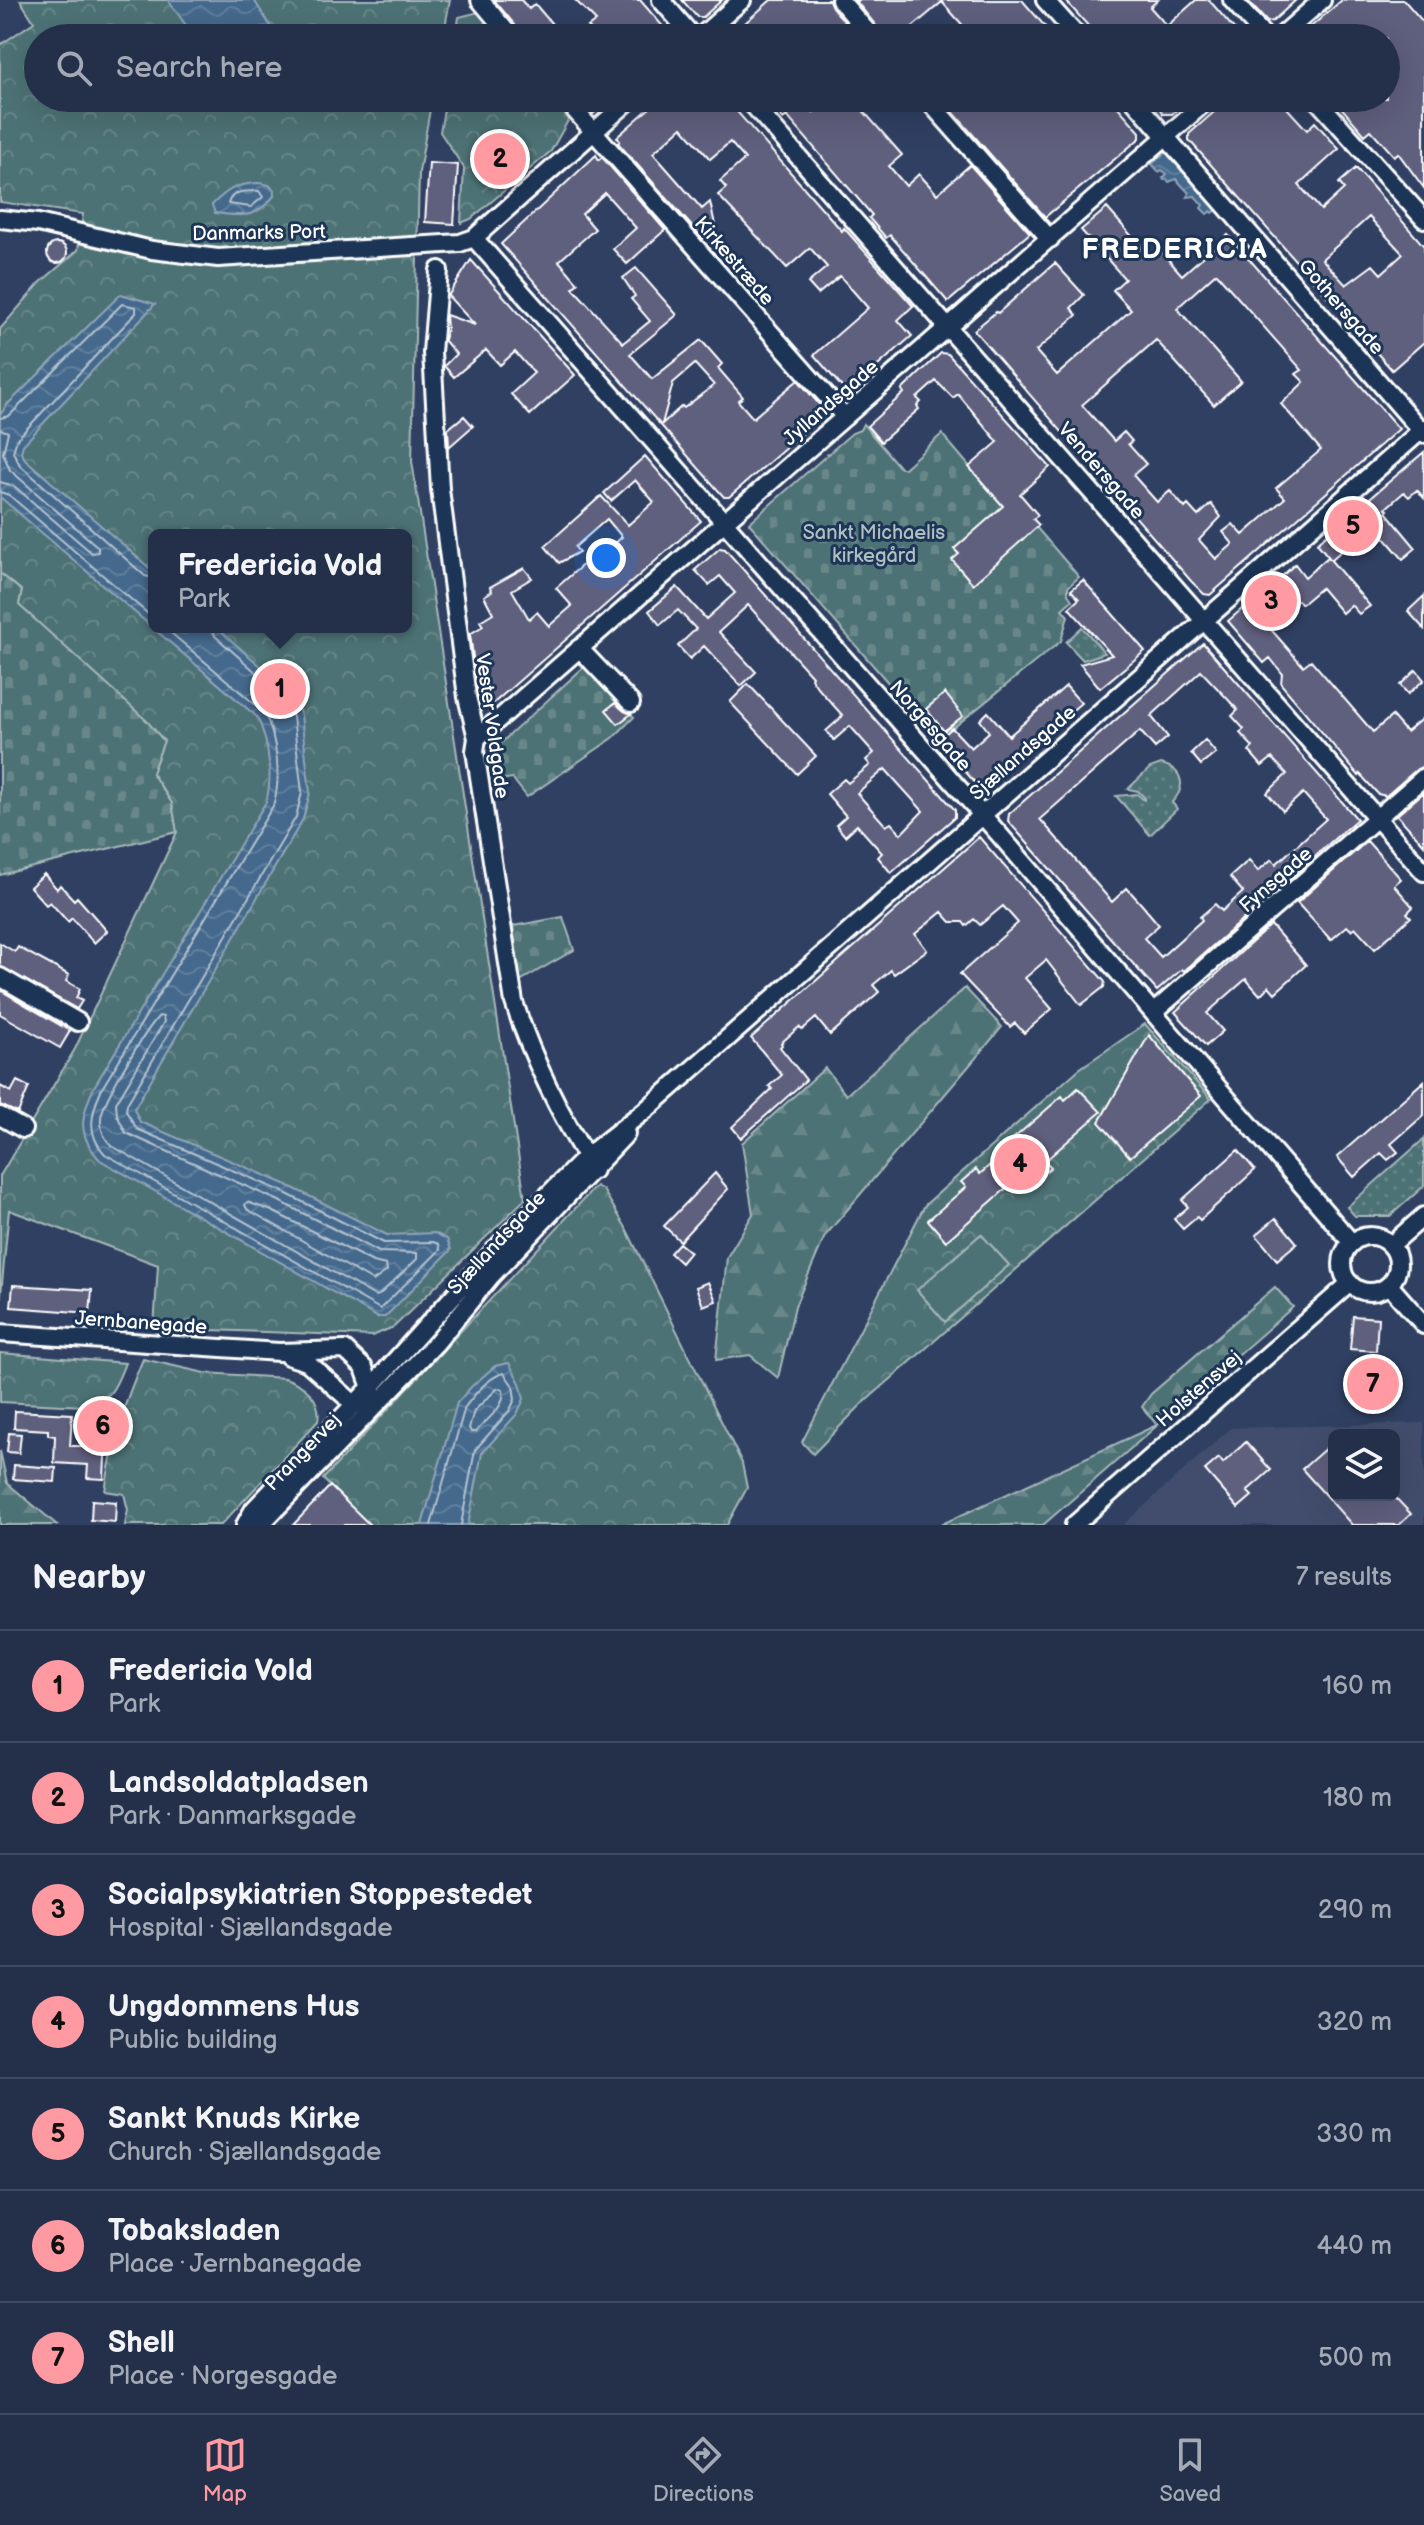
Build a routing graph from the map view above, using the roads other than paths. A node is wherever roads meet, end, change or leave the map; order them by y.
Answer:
1 (480, 0) edge
2 (661, 0) edge
3 (742, 0) edge
4 (840, 0) edge
5 (1045, 0) edge
6 (1232, 0) edge
7 (1322, 0) edge
8 (500, 24) edge
9 (683, 24) edge
10 (713, 24) edge
11 (861, 24) edge
12 (1066, 24) edge
13 (1253, 24) edge
14 (1295, 24) edge
15 (576, 112) edge
16 (616, 112) edge
17 (759, 112) edge
18 (938, 112) edge
19 (1145, 112) edge
20 (1195, 112) edge
21 (1328, 112) edge
22 (593, 133) junction
23 (1167, 137) junction
24 (0, 219) edge
25 (1424, 219) edge
26 (474, 238) junction
27 (1050, 239) junction
28 (439, 270) dead end
29 (949, 327) junction
30 (845, 417) junction
31 (1423, 431) edge
32 (725, 523) junction
33 (1205, 620) junction
34 (579, 648) junction
35 (631, 703) dead end
36 (477, 738) junction
37 (1424, 777) edge
38 (982, 816) junction
39 (1378, 817) junction
40 (1424, 872) edge
41 (0, 977) edge
42 (1154, 1012) junction
43 (78, 1022) dead end
44 (0, 1116) edge
45 (23, 1129) dead end
46 (590, 1164) junction
47 (1424, 1216) edge
48 (1352, 1243) junction
49 (1391, 1245) junction
50 (1350, 1283) junction
51 (1389, 1285) junction
52 (1424, 1325) edge
53 (0, 1333) edge
54 (279, 1352) junction
55 (372, 1386) junction
56 (354, 1404) junction
57 (376, 1405) junction
58 (245, 1525) edge
59 (257, 1525) edge
60 (1074, 1525) edge

1 - 8 street
2 - 9 street
3 - 10 street
4 - 11 street
5 - 12 street
6 - 13 street
7 - 14 street
15 - 22 street, Kirkestræde
16 - 22 street
17 - 29 street, Vendersgade
18 - 27 street
19 - 23 street, Gothersgade
20 - 23 street, Jyllandsgade
21 - 25 street
22 - 26 street
22 - 30 street, Kirkestræde
23 - 27 street, Jyllandsgade
23 - 31 street, Gothersgade
24 - 26 street, Danmarks Port
26 - 32 street, Norgesgade
27 - 29 street, Jyllandsgade
28 - 36 street, Vester Voldgade
29 - 30 street, Jyllandsgade
29 - 33 street, Vendersgade
30 - 32 street, Jyllandsgade
31 - 33 street, Sjællandsgade
32 - 34 street, Jyllandsgade
32 - 38 street, Norgesgade
33 - 38 street, Sjællandsgade
33 - 39 street, Vendersgade
34 - 35 street
34 - 36 street, Jyllandsgade
36 - 46 street, Vester Voldgade
37 - 39 street, Fynsgade
38 - 42 street, Norgesgade
38 - 46 street, Sjællandsgade
39 - 40 street, Vendersgade
39 - 42 street, Fynsgade
41 - 43 street
42 - 48 street, Norgesgade
44 - 45 street
46 - 55 street, Sjællandsgade
46 - 57 street, Sjællandsgade
47 - 49 street
48 - 49 street
48 - 50 street
49 - 51 street
50 - 51 street
50 - 60 street, Holstensvej
51 - 52 street
53 - 54 street, Jernbanegade
54 - 55 street, Jernbanegade
54 - 56 street, Jernbanegade
55 - 56 street, Sjællandsgade
55 - 57 street, Jernbanegade
56 - 57 street
56 - 58 street, Prangervej
57 - 59 street, Prangervej

